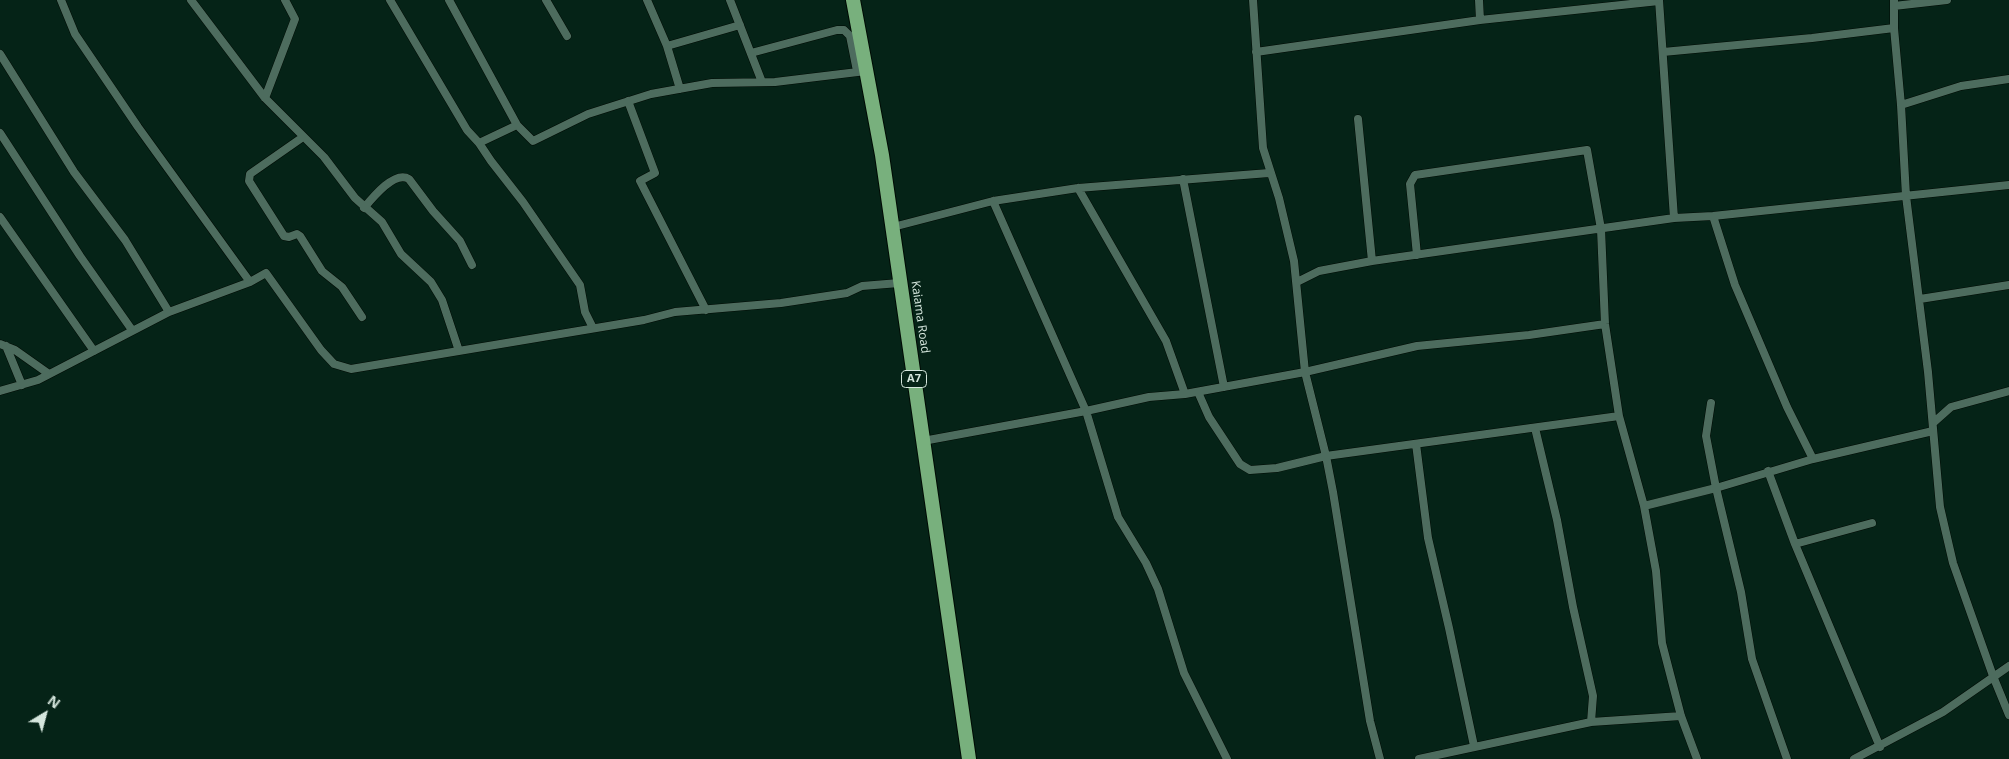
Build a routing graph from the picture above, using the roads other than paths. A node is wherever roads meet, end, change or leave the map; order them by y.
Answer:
1 (61, 0) edge
2 (191, 0) edge
3 (285, 0) edge
4 (390, 0) edge
5 (449, 0) edge
6 (546, 0) edge
7 (647, 0) edge
8 (730, 0) edge
9 (853, 0) edge
10 (1253, 0) edge
11 (1479, 0) edge
12 (1947, 0) edge
13 (1659, 1) edge
14 (1894, 3) edge
15 (1480, 20) junction
16 (740, 25) junction
17 (1894, 28) junction
18 (567, 36) dead end
19 (668, 46) junction
20 (1256, 52) junction
21 (1663, 52) junction
22 (751, 53) junction
23 (0, 54) edge
24 (862, 71) junction
25 (2009, 79) edge
26 (762, 82) junction
27 (680, 89) junction
28 (265, 98) junction
29 (628, 101) junction
30 (1901, 105) junction
31 (1358, 119) dead end
32 (517, 125) junction
33 (0, 133) edge
34 (303, 137) junction
35 (479, 143) junction
36 (1269, 173) junction
37 (1183, 180) junction
38 (2009, 185) edge
39 (1078, 188) junction
40 (1906, 196) junction
41 (993, 201) junction
42 (364, 208) junction
43 (1713, 216) junction
44 (0, 217) edge
45 (1674, 218) junction
46 (893, 227) junction
47 (1601, 229) junction
48 (1417, 255) junction
49 (1372, 261) junction
50 (472, 265) dead end
51 (250, 282) junction
52 (1296, 282) junction
53 (900, 283) junction
54 (2009, 285) edge
55 (1920, 299) junction
56 (706, 310) junction
57 (169, 312) junction
58 (362, 317) dead end
59 (1605, 324) junction
60 (593, 328) junction
61 (132, 330) junction
62 (3, 345) edge
63 (94, 351) junction
64 (459, 351) junction
65 (1306, 372) junction
66 (49, 374) junction
67 (22, 385) junction
68 (1224, 387) junction
69 (0, 391) edge
70 (2009, 391) edge
71 (1198, 392) junction
72 (1185, 394) junction
73 (1711, 403) dead end
74 (1086, 412) junction
75 (1619, 416) junction
76 (1933, 427) junction
77 (1535, 428) junction
78 (923, 441) junction
79 (1416, 444) junction
80 (1326, 456) junction
81 (1813, 459) junction
82 (1768, 471) junction
83 (1716, 488) junction
84 (1644, 506) junction
85 (1872, 523) dead end
86 (1795, 544) junction
87 (2009, 666) edge
88 (1993, 676) junction
89 (2009, 715) edge
90 (1681, 716) junction
91 (1592, 722) junction
92 (1474, 746) junction
93 (1880, 747) junction
94 (969, 759) edge
95 (1227, 759) edge
96 (1380, 759) edge
97 (1419, 759) edge
98 (1697, 759) edge
99 (1787, 759) edge
100 (1854, 759) edge

1 - 51 street
2 - 28 street
3 - 28 street
4 - 35 street
5 - 32 street
6 - 18 street
7 - 19 street
8 - 16 street
9 - 24 highway, Kaiama Road / A7
10 - 20 street
11 - 15 street
12 - 14 street
13 - 15 street
13 - 21 street
14 - 17 street
15 - 20 street
16 - 19 street
16 - 22 street
17 - 21 street
17 - 30 street
19 - 27 street
20 - 36 street
21 - 45 street
22 - 24 street
22 - 26 street
23 - 57 street
24 - 26 street
24 - 46 highway, Kaiama Road / A7
25 - 30 street
26 - 27 street
27 - 29 street
28 - 34 street
29 - 32 street
29 - 56 street
30 - 40 street
31 - 49 street
32 - 35 street
33 - 61 street
34 - 42 street
34 - 58 street
35 - 60 street
36 - 37 street
36 - 52 street
37 - 39 street
37 - 68 street
38 - 40 street
39 - 41 street
39 - 72 street
40 - 43 street
40 - 55 street
41 - 46 street
41 - 74 street
42 - 50 street
42 - 64 street
43 - 45 street
43 - 81 street
44 - 63 street
45 - 47 street
46 - 53 highway, Kaiama Road / A7
47 - 48 street
47 - 48 street
47 - 59 street
48 - 49 street
49 - 52 street
51 - 57 street
51 - 64 street
52 - 65 street
53 - 56 street
53 - 78 highway, Kaiama Road / A7
54 - 55 street
55 - 76 street
56 - 60 street
57 - 61 street
59 - 65 street
59 - 75 street
60 - 64 street
61 - 63 street
62 - 66 street
62 - 67 street
63 - 66 street
65 - 68 street
65 - 80 street
66 - 67 street
67 - 69 street
68 - 71 street
70 - 76 street
71 - 72 street
71 - 80 street
72 - 74 street
73 - 83 street
74 - 78 street
74 - 95 street
75 - 77 street
75 - 84 street
76 - 81 street
76 - 88 street
77 - 79 street
77 - 91 street
78 - 94 highway, Kaiama Road / A7
79 - 80 street
79 - 92 street
80 - 96 street
81 - 82 street
82 - 83 street
82 - 86 street
83 - 84 street
83 - 99 street
84 - 90 street
85 - 86 street
86 - 93 street
87 - 88 street
88 - 89 street
88 - 93 street
90 - 91 street
90 - 98 street
91 - 92 street
92 - 97 street
93 - 100 street

